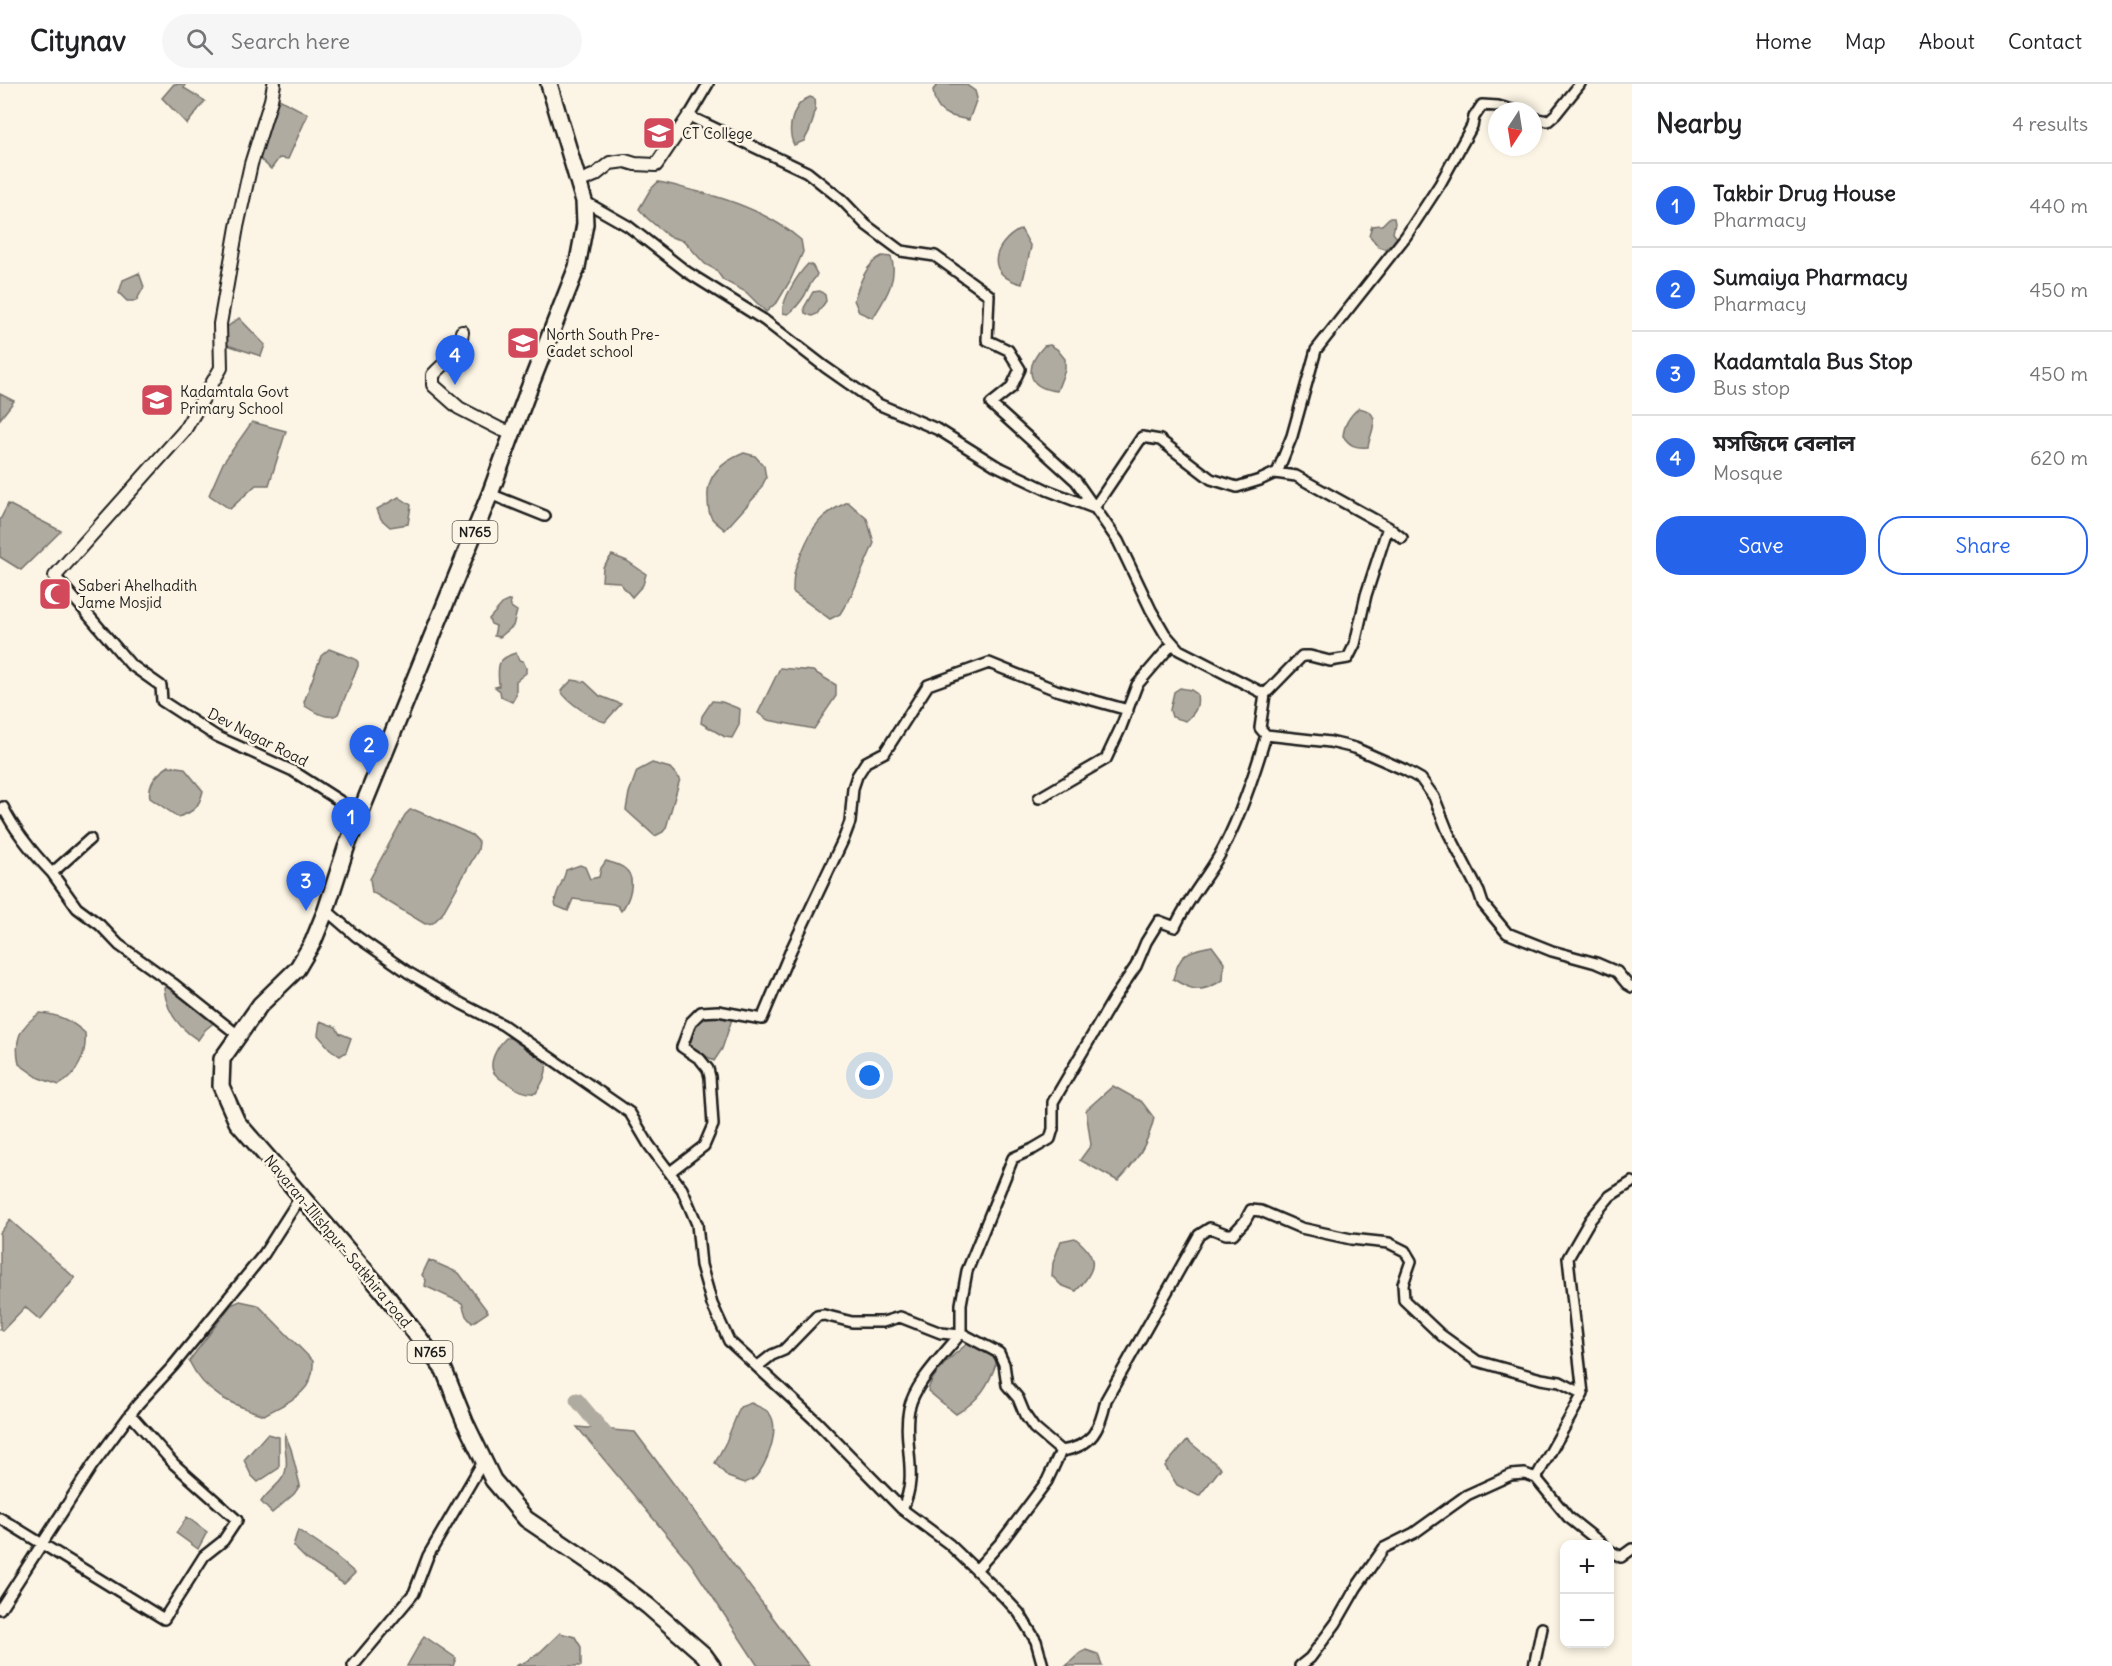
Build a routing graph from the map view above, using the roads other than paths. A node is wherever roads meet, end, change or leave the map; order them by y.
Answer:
1 (274, 84) edge
2 (549, 84) edge
3 (708, 84) edge
4 (1580, 84) edge
5 (1488, 105) edge
6 (689, 116) junction
7 (1542, 120) edge
8 (578, 182) junction
9 (584, 201) junction
10 (462, 332) dead end
11 (512, 433) junction
12 (1277, 473) junction
13 (490, 494) junction
14 (1094, 508) junction
15 (545, 516) dead end
16 (1389, 527) junction
17 (1402, 538) dead end
18 (55, 576) joint
19 (1173, 643) junction
20 (1265, 693) junction
21 (1128, 710) junction
22 (1266, 735) junction
23 (1039, 798) dead end
24 (1, 806) edge
25 (360, 814) junction
26 (90, 839) dead end
27 (52, 873) junction
28 (326, 910) junction
29 (1632, 987) edge
30 (238, 1035) junction
31 (670, 1172) junction
32 (1632, 1182) edge
33 (302, 1196) junction
34 (961, 1334) junction
35 (758, 1366) junction
36 (1583, 1394) junction
37 (130, 1414) junction
38 (1061, 1451) junction
39 (484, 1460) junction
40 (1536, 1478) junction
41 (902, 1509) junction
42 (0, 1518) edge
43 (1596, 1540) edge
44 (41, 1544) junction
45 (1632, 1549) edge
46 (1614, 1553) edge
47 (976, 1570) junction
48 (0, 1609) edge
49 (1542, 1628) dead end
50 (353, 1666) edge
51 (712, 1666) edge
52 (1043, 1666) edge
53 (1300, 1666) edge
54 (1534, 1666) edge

1 - 18 street
2 - 8 highway, N765
3 - 6 street
4 - 7 street
5 - 12 street
6 - 8 street
6 - 14 street
8 - 9 highway, N765
9 - 11 highway, N765
9 - 14 street
10 - 11 street
11 - 13 highway, N765
12 - 14 street
12 - 16 street
13 - 15 street
13 - 25 highway, N765
14 - 19 street
16 - 17 street
16 - 20 street
18 - 25 street, Dev Nagar Road
19 - 20 street
19 - 21 street
20 - 22 street
21 - 23 street
21 - 31 street
22 - 29 street
22 - 34 street
24 - 27 street
25 - 28 highway, N765
26 - 27 street
27 - 30 street
28 - 30 highway, Navaran-Illishpur- Satkhira road / N765
28 - 31 street
30 - 33 highway, Navaran-Illishpur- Satkhira road / N765
31 - 35 street
32 - 36 street
33 - 37 street
33 - 39 highway, Navaran-Illishpur- Satkhira road / N765
34 - 35 street
34 - 38 street
34 - 41 street
35 - 41 street
36 - 38 street
36 - 40 street
37 - 44 street
37 - 44 street
38 - 47 street
39 - 50 street
39 - 51 highway, Navaran-Illishpur- Satkhira road / N765
40 - 43 street
40 - 53 street
41 - 47 street
42 - 44 street
44 - 48 street
45 - 46 street
47 - 52 street
49 - 54 street

